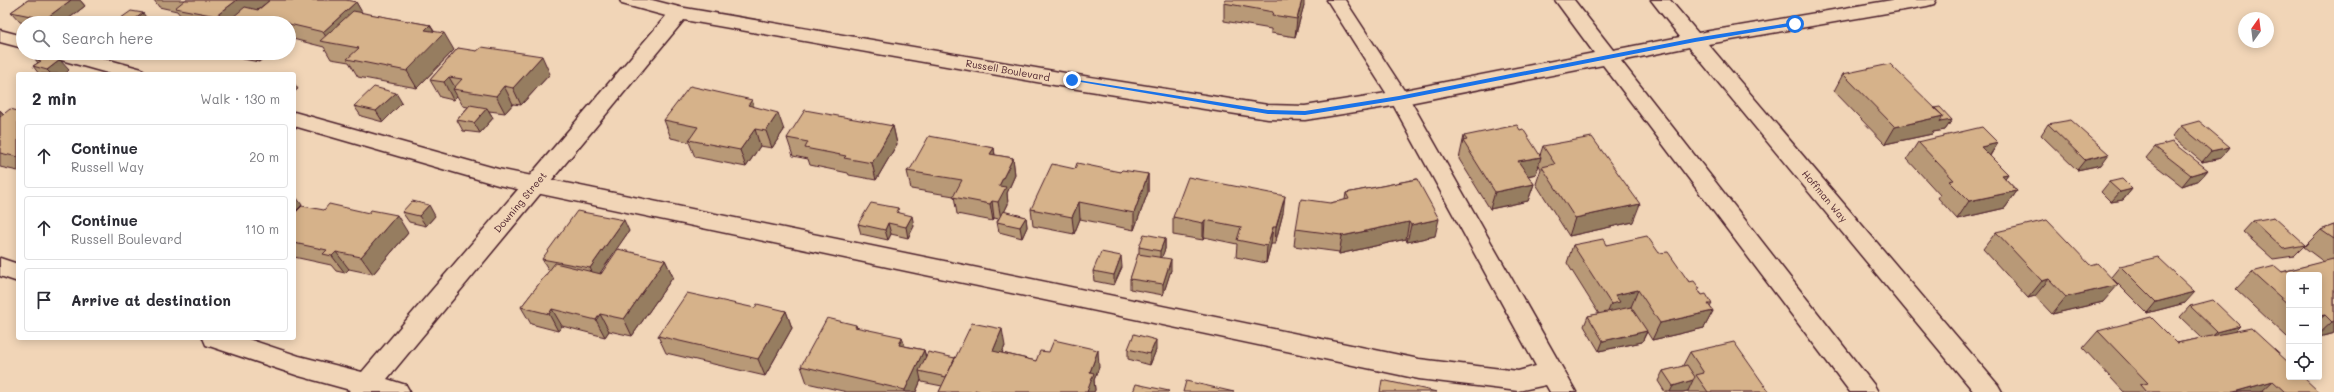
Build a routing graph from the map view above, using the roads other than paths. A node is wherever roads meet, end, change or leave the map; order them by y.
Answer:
1 (629, 0) edge
2 (1336, 0) edge
3 (1564, 0) edge
4 (1660, 0) edge
5 (1926, 0) edge
6 (679, 12) junction
7 (0, 36) edge
8 (16, 40) edge
9 (1695, 40) junction
10 (1607, 57) junction
11 (86, 60) edge
12 (128, 72) edge
13 (1399, 98) junction
14 (296, 120) edge
15 (535, 185) junction
16 (0, 267) edge
17 (16, 272) edge
18 (221, 340) edge
19 (1557, 383) edge
20 (364, 388) edge
21 (397, 392) edge
22 (1865, 392) edge
23 (1989, 392) edge

1 - 6 street, Russell Boulevard
2 - 13 street
3 - 10 street
4 - 9 street, Hoffman Way
5 - 9 street, Russell Boulevard
6 - 13 street, Russell Boulevard
6 - 15 street, Downing Street
7 - 8 street
9 - 10 street, Russell Boulevard
9 - 23 street, Hoffman Way
10 - 13 street, Russell Boulevard
10 - 22 street
11 - 12 street
13 - 19 street
14 - 15 street
15 - 19 street
15 - 20 street, Downing Street
16 - 17 street
18 - 20 street
20 - 21 street

